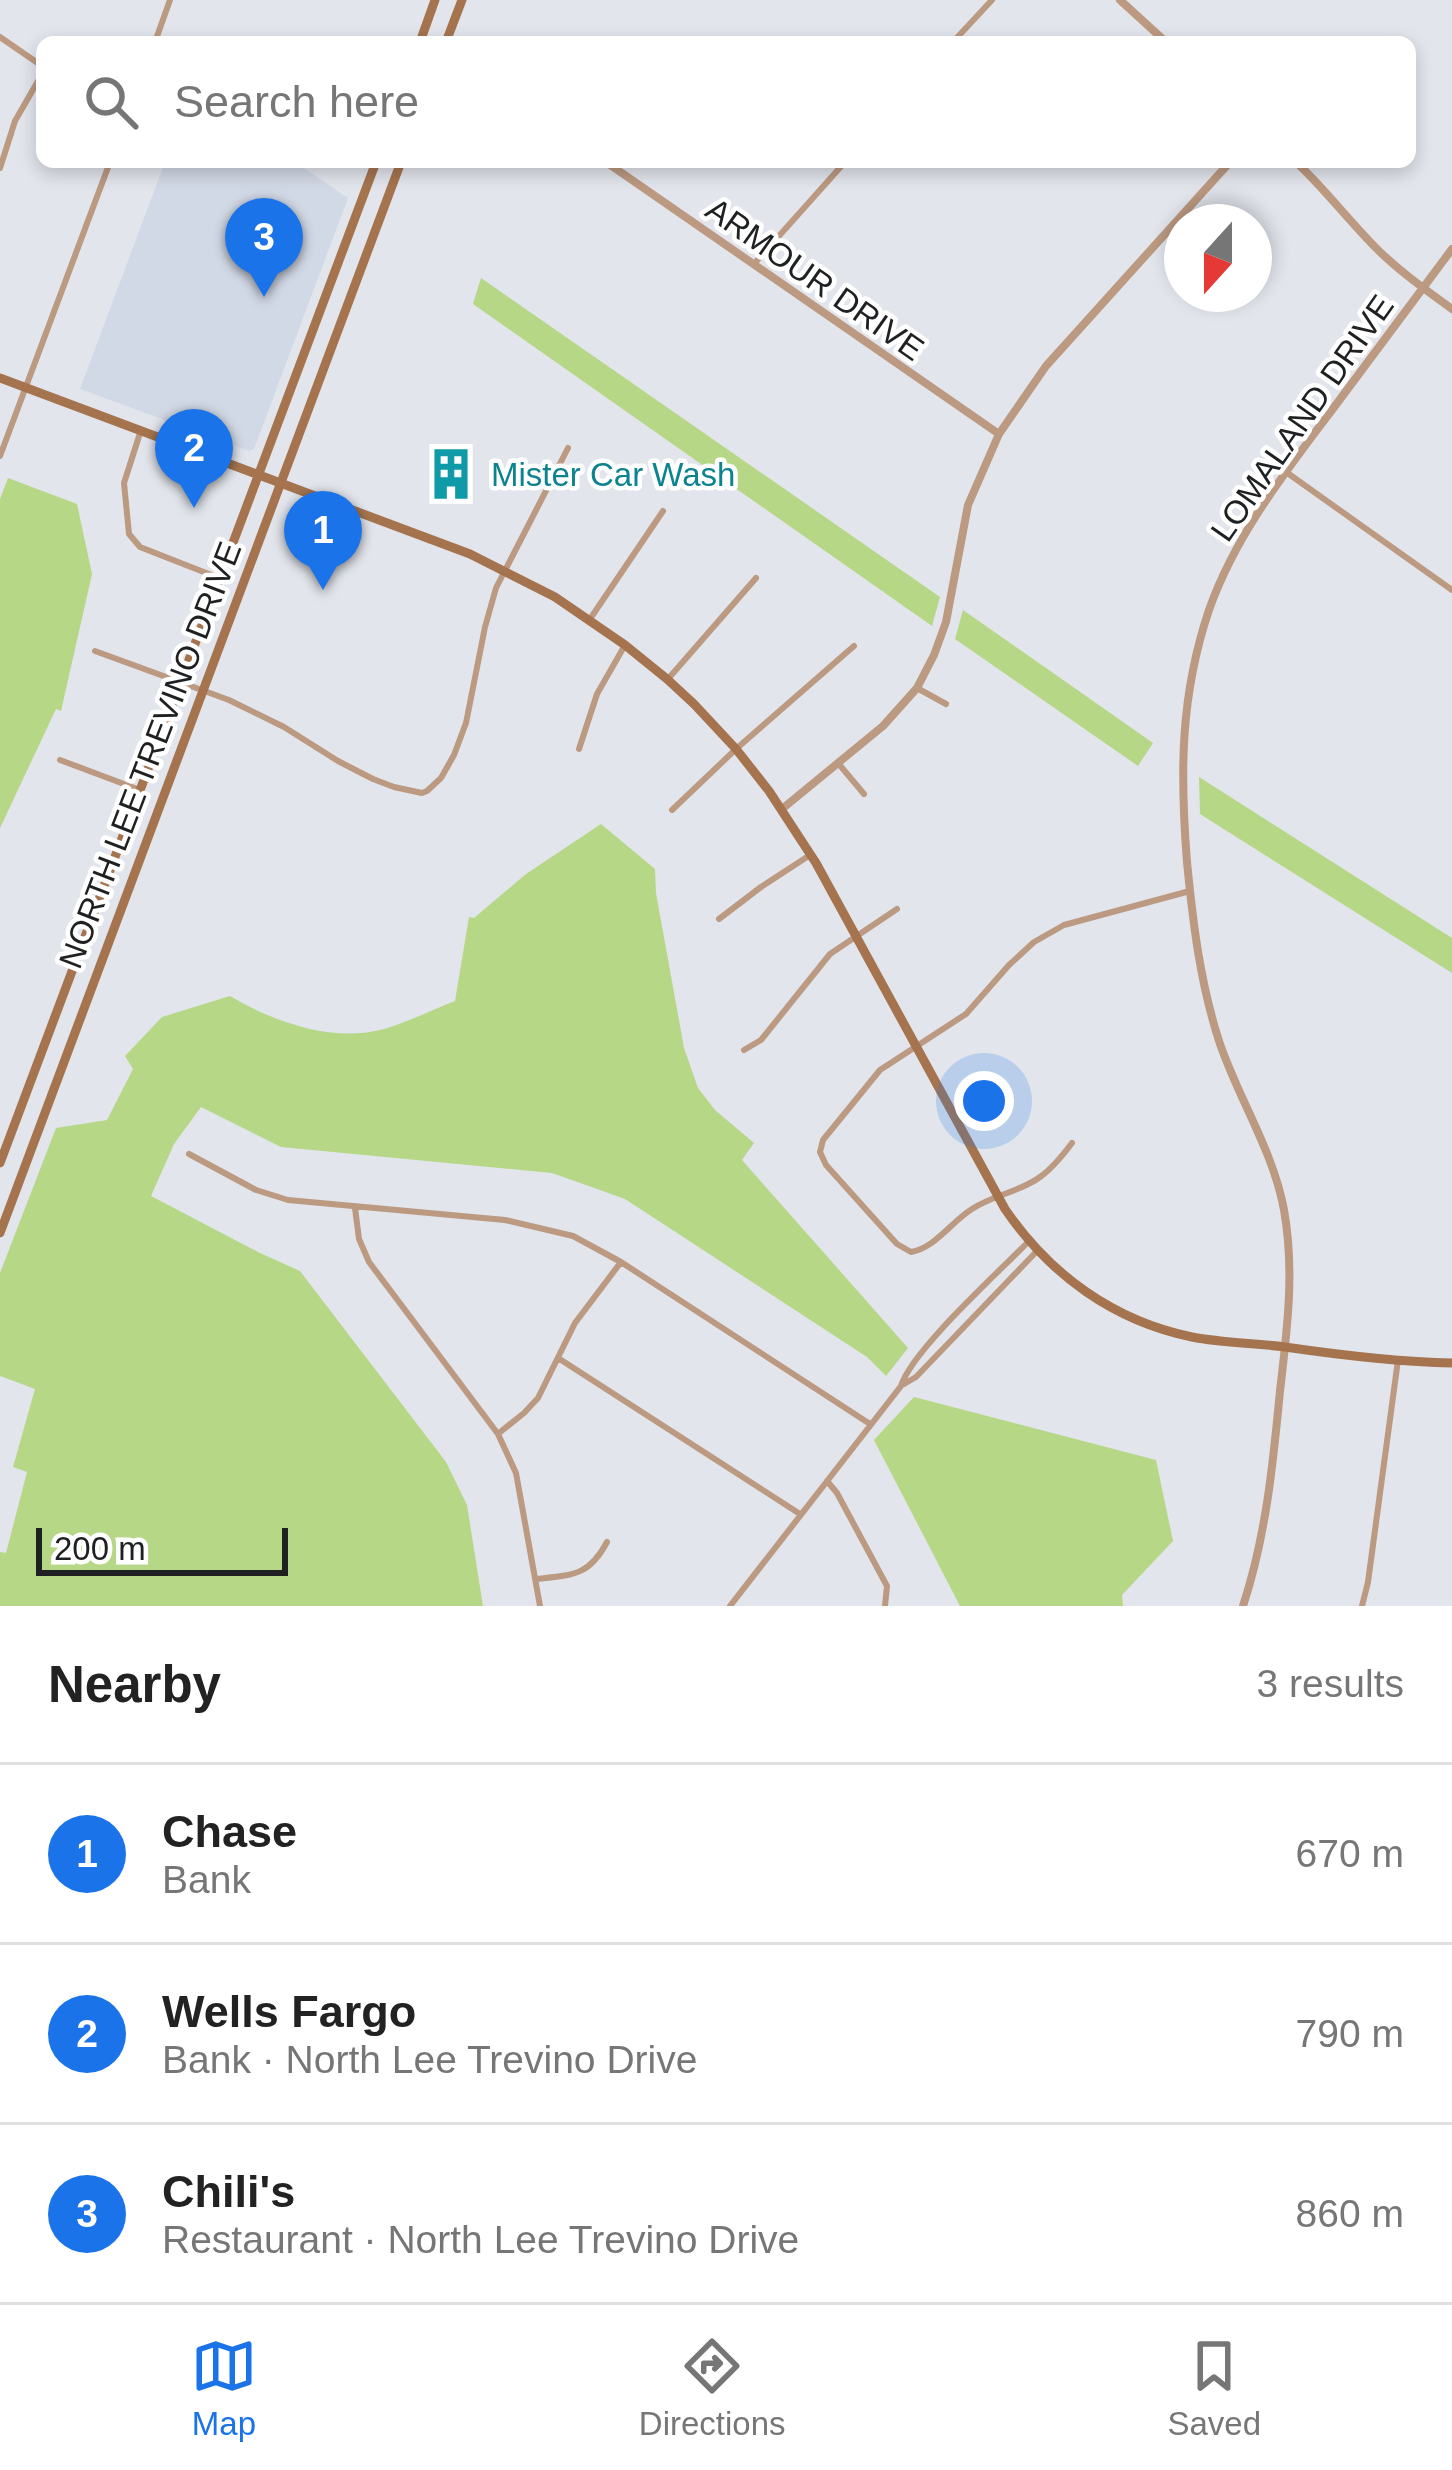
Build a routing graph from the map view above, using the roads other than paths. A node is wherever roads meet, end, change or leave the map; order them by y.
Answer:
1 (170, 0) edge
2 (435, 0) edge
3 (462, 0) edge
4 (992, 0) edge
5 (1120, 0) edge
6 (157, 36) edge
7 (422, 36) edge
8 (448, 36) edge
9 (959, 36) edge
10 (1159, 36) edge
11 (0, 37) edge
12 (36, 65) edge
13 (36, 81) edge
14 (0, 168) edge
15 (108, 168) edge
16 (374, 168) edge
17 (399, 168) edge
18 (615, 168) edge
19 (840, 168) edge
20 (1225, 168) edge
21 (1302, 168) edge
22 (1452, 249) edge
23 (341, 253) junction
24 (364, 261) junction
25 (754, 264) junction
26 (1423, 288) junction
27 (1452, 309) edge
28 (0, 378) edge
29 (26, 387) junction
30 (141, 430) junction
31 (998, 434) junction
32 (568, 448) dead end
33 (0, 456) edge
34 (1286, 472) junction
35 (258, 474) junction
36 (280, 483) junction
37 (663, 511) dead end
38 (506, 572) junction
39 (219, 578) junction
40 (756, 578) dead end
41 (1452, 590) edge
42 (590, 619) junction
43 (625, 645) junction
44 (854, 646) dead end
45 (95, 651) dead end
46 (668, 679) junction
47 (180, 682) junction
48 (917, 688) junction
49 (203, 691) junction
50 (946, 704) dead end
51 (580, 749) dead end
52 (736, 749) junction
53 (59, 760) dead end
54 (838, 763) junction
55 (140, 790) junction
56 (864, 794) dead end
57 (782, 809) junction
58 (672, 810) dead end
59 (810, 855) junction
60 (1190, 891) junction
61 (897, 909) dead end
62 (719, 919) dead end
63 (857, 938) junction
64 (916, 1045) junction
65 (744, 1050) dead end
66 (1072, 1143) dead end
67 (189, 1154) dead end
68 (0, 1163) edge
69 (997, 1195) junction
70 (355, 1208) junction
71 (0, 1233) edge
72 (1029, 1241) junction
73 (1037, 1251) junction
74 (621, 1262) junction
75 (1285, 1347) junction
76 (558, 1358) junction
77 (1398, 1360) junction
78 (1452, 1363) edge
79 (901, 1386) junction
80 (870, 1424) junction
81 (498, 1434) junction
82 (827, 1481) junction
83 (800, 1514) junction
84 (608, 1542) dead end
85 (535, 1580) junction
86 (540, 1606) edge
87 (730, 1606) edge
88 (885, 1606) edge
89 (1243, 1606) edge
90 (1362, 1606) edge

1 - 6 street
2 - 7 main road
3 - 8 main road
4 - 9 street
5 - 10 street
11 - 12 street
13 - 14 street
15 - 29 street
16 - 23 main road, NORTH LEE TREVINO DRIVE
17 - 24 main road, NORTH LEE TREVINO DRIVE
18 - 25 street, ARMOUR DRIVE
19 - 25 street
20 - 31 street
21 - 26 street
22 - 26 street, LOMALAND DRIVE
23 - 24 main road
23 - 35 main road, NORTH LEE TREVINO DRIVE
24 - 36 main road, NORTH LEE TREVINO DRIVE
25 - 31 street, ARMOUR DRIVE
26 - 27 street
26 - 34 street, LOMALAND DRIVE
28 - 29 main road
29 - 30 main road
29 - 33 street
30 - 35 main road
30 - 39 street
31 - 48 street
32 - 38 street
34 - 41 street
34 - 60 street, LOMALAND DRIVE
35 - 36 main road
35 - 39 main road, NORTH LEE TREVINO DRIVE
36 - 38 main road
36 - 49 main road, NORTH LEE TREVINO DRIVE
37 - 42 street
38 - 42 main road
38 - 49 street
39 - 47 main road, NORTH LEE TREVINO DRIVE
40 - 46 street
42 - 43 main road
43 - 46 main road
43 - 51 street
44 - 52 street
45 - 47 street
46 - 52 main road
47 - 49 street
47 - 55 main road, NORTH LEE TREVINO DRIVE
48 - 50 street
48 - 54 street
49 - 71 main road, NORTH LEE TREVINO DRIVE
52 - 57 main road
52 - 58 street
53 - 55 street
54 - 56 street
54 - 57 street
55 - 68 main road, NORTH LEE TREVINO DRIVE
57 - 59 main road
59 - 62 street
59 - 63 main road
60 - 64 street
60 - 75 street, LOMALAND DRIVE
61 - 63 street
63 - 64 main road
63 - 65 street
64 - 69 main road
64 - 69 street
66 - 69 street
67 - 70 street
69 - 72 main road
70 - 74 street
70 - 81 street
72 - 73 main road
72 - 79 street
73 - 75 main road
73 - 79 street
74 - 76 street
74 - 80 street
75 - 77 main road
75 - 89 street, LOMALAND DRIVE
76 - 81 street
76 - 83 street
77 - 78 main road
77 - 90 street
79 - 80 street
80 - 82 street
81 - 85 street
82 - 83 street
82 - 88 street
83 - 87 street
84 - 85 street
85 - 86 street

